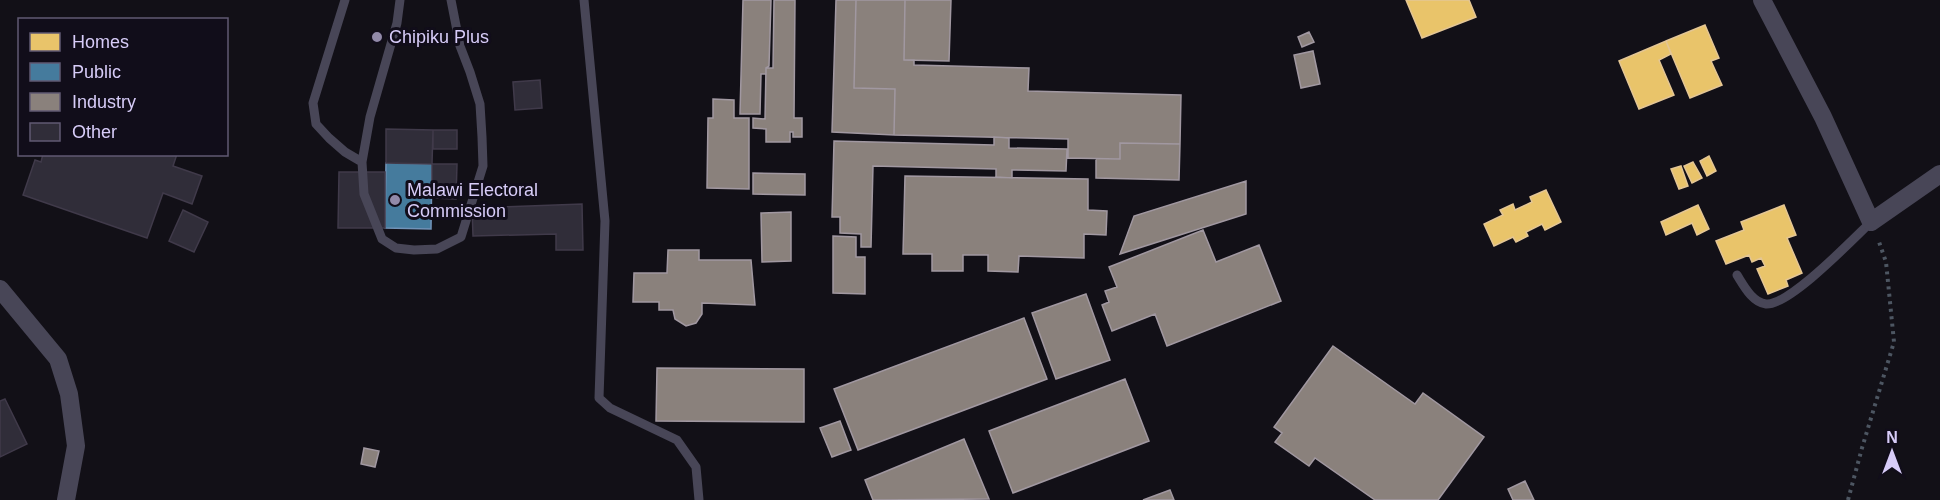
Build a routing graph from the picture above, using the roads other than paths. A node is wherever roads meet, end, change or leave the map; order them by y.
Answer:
1 (345, 0) edge
2 (400, 0) edge
3 (451, 0) edge
4 (584, 0) edge
5 (1762, 0) edge
6 (362, 162) junction
7 (1940, 174) edge
8 (1871, 222) junction
9 (1737, 275) dead end
10 (0, 288) edge
11 (66, 500) edge
12 (699, 500) edge

1 - 6 lane
2 - 6 lane
3 - 6 lane
4 - 12 lane
5 - 8 street
7 - 8 street
8 - 9 lane
10 - 11 street

